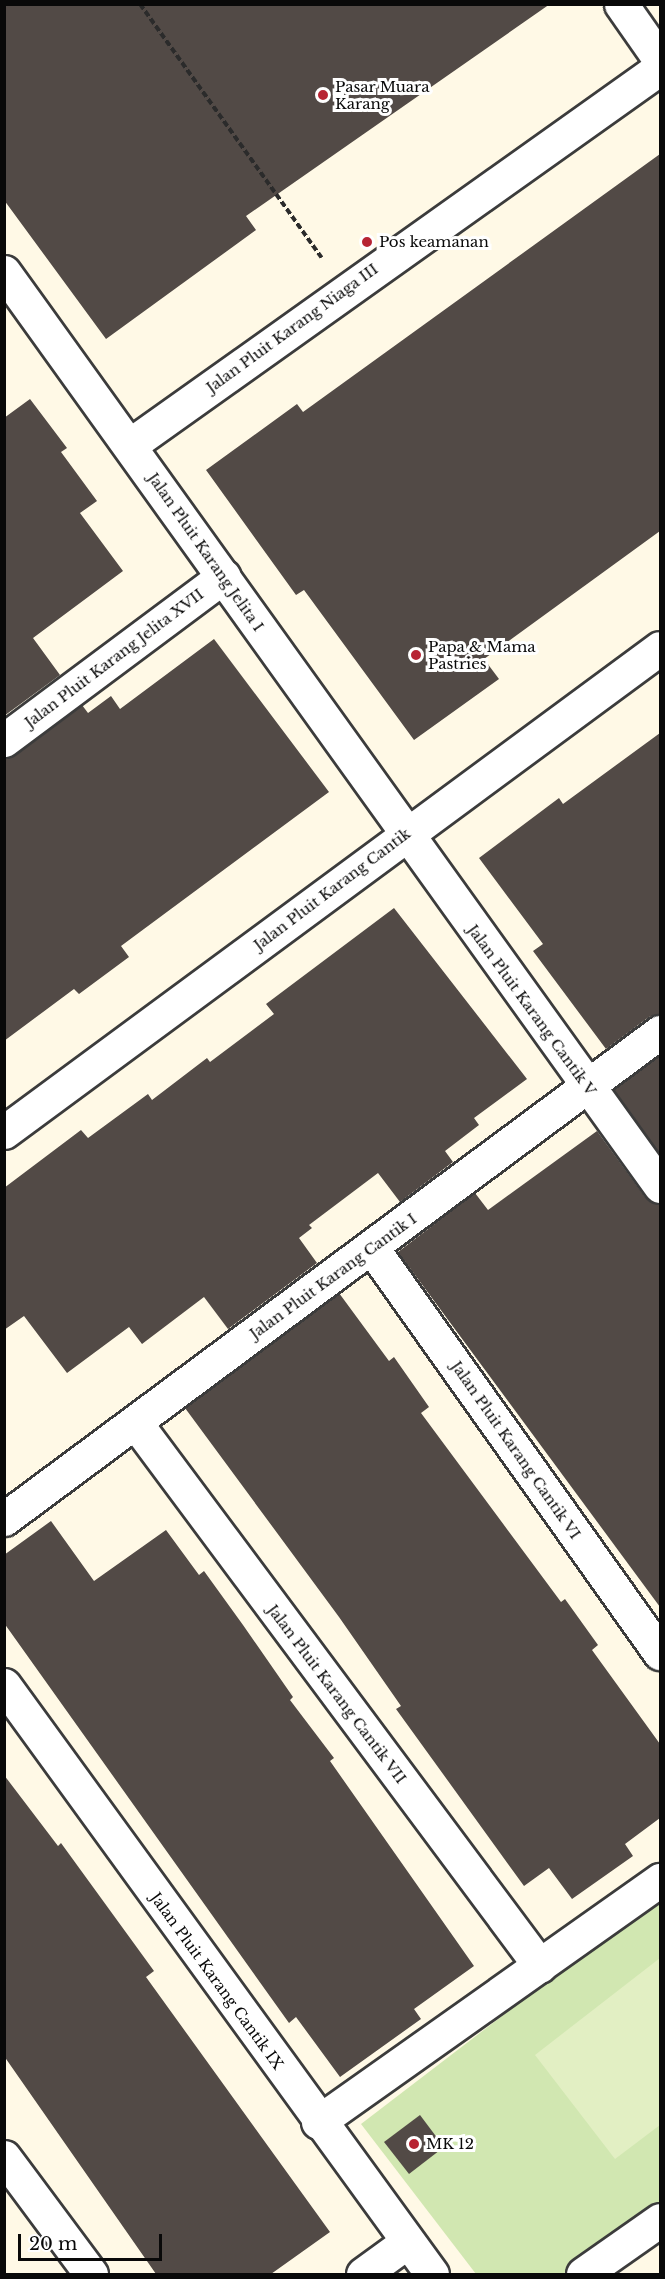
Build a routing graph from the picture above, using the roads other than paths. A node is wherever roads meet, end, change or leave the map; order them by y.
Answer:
1 (621, 4) edge
2 (660, 60) edge
3 (660, 68) edge
4 (4, 272) edge
5 (130, 445) junction
6 (224, 576) junction
7 (660, 648) edge
8 (4, 740) edge
9 (405, 834) junction
10 (660, 1032) edge
11 (587, 1086) junction
12 (4, 1132) edge
13 (660, 1186) edge
14 (372, 1248) junction
15 (135, 1422) junction
16 (4, 1520) edge
17 (660, 1653) edge
18 (4, 1685) edge
19 (660, 1880) edge
20 (540, 1966) junction
21 (318, 2122) junction
22 (4, 2157) edge
23 (660, 2220) edge
24 (407, 2242) junction
25 (91, 2274) edge
26 (363, 2274) edge
27 (432, 2274) edge
28 (583, 2274) edge

1 - 2 street
3 - 5 street, Jalan Pluit Karang Niaga III
4 - 5 street, Jalan Pluit Karang Jelita I
5 - 6 street, Jalan Pluit Karang Jelita I
6 - 8 street, Jalan Pluit Karang Jelita XVII
6 - 9 street, Jalan Pluit Karang Jelita I
7 - 9 street, Jalan Pluit Karang Cantik
9 - 11 street, Jalan Pluit Karang Cantik V
9 - 12 street, Jalan Pluit Karang Cantik
10 - 11 street, Jalan Pluit Karang Cantik I
11 - 13 street, Jalan Pluit Karang Cantik V
11 - 14 street, Jalan Pluit Karang Cantik I
14 - 15 street, Jalan Pluit Karang Cantik I
14 - 17 street, Jalan Pluit Karang Cantik VI
15 - 16 street, Jalan Pluit Karang Cantik I
15 - 20 street, Jalan Pluit Karang Cantik VII
18 - 21 street, Jalan Pluit Karang Cantik IX
19 - 20 street
20 - 21 street
21 - 24 street, Jalan Pluit Karang Cantik IX
22 - 25 street
23 - 28 street
24 - 26 street
24 - 27 street, Jalan Pluit Karang Cantik IX

